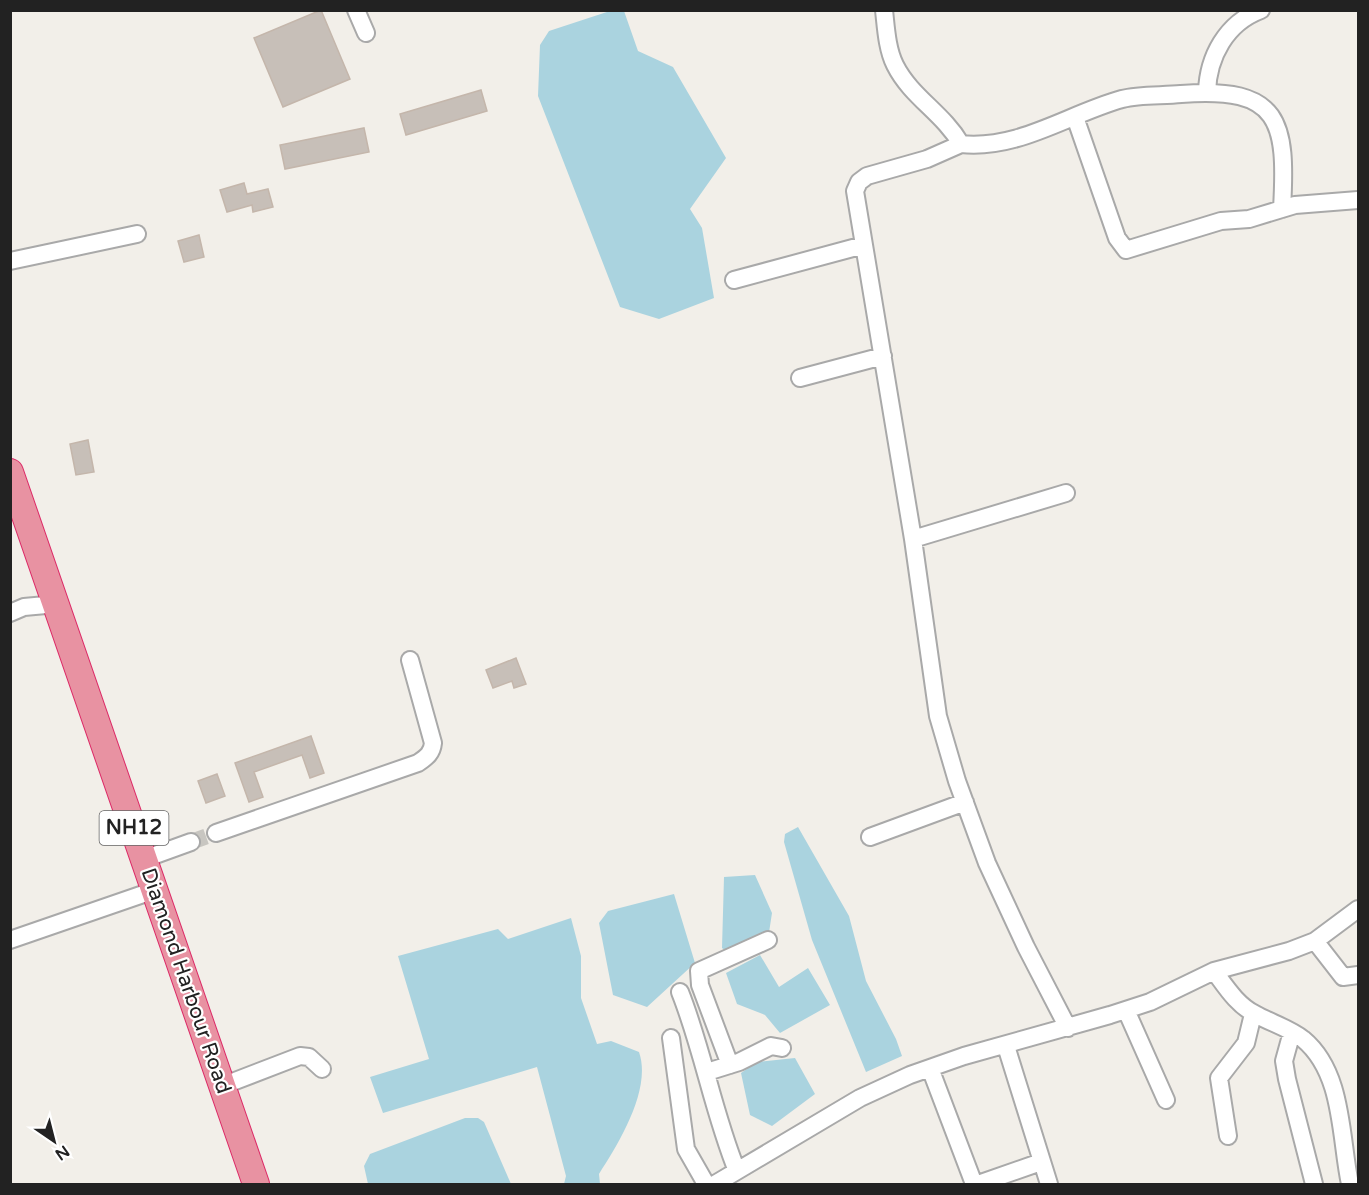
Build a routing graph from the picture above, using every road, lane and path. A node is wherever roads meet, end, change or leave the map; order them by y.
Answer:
1 (357, 10) edge
2 (884, 10) edge
3 (1260, 11) edge
4 (366, 33) dead end
5 (1207, 92) junction
6 (1075, 117) junction
7 (961, 144) junction
8 (1359, 201) edge
9 (1282, 209) junction
10 (137, 234) dead end
11 (864, 245) junction
12 (10, 261) edge
13 (734, 280) dead end
14 (883, 356) junction
15 (800, 378) dead end
16 (10, 472) edge
17 (1066, 493) dead end
18 (913, 539) junction
19 (57, 604) junction
20 (10, 613) edge
21 (410, 660) dead end
22 (965, 802) junction
23 (216, 833) tunnel mouth
24 (870, 837) dead end
25 (191, 842) tunnel mouth
26 (144, 858) junction
27 (155, 890) junction
28 (1359, 909) edge
29 (10, 940) edge
30 (768, 940) dead end
31 (1315, 941) junction
32 (1214, 971) junction
33 (1359, 975) edge
34 (680, 992) dead end
35 (1126, 1010) junction
36 (1253, 1014) junction
37 (1068, 1028) junction
38 (1292, 1032) junction
39 (670, 1038) dead end
40 (1006, 1046) junction
41 (782, 1048) dead end
42 (730, 1065) junction
43 (930, 1068) junction
44 (322, 1070) dead end
45 (707, 1072) junction
46 (222, 1086) junction
47 (1166, 1100) dead end
48 (1228, 1136) dead end
49 (1041, 1162) junction
50 (737, 1171) junction
51 (256, 1185) edge
52 (706, 1185) edge
53 (715, 1185) edge
54 (976, 1185) edge
55 (1048, 1185) edge
56 (1314, 1185) edge
57 (1350, 1185) edge

1 - 4 street
2 - 7 street
3 - 5 street
5 - 6 street
5 - 9 street
6 - 7 street
6 - 9 street
7 - 11 street
8 - 9 street
10 - 12 street
11 - 13 street
11 - 14 street
14 - 15 street
14 - 18 street
16 - 19 highway, Diamond Harbour Road / NH12
17 - 18 street
18 - 22 street
19 - 20 street
19 - 26 highway, Diamond Harbour Road / NH12
21 - 23 street
22 - 24 street
22 - 37 street
25 - 26 street
26 - 27 highway, Diamond Harbour Road / NH12
27 - 29 street
27 - 46 highway, Diamond Harbour Road / NH12
28 - 31 street
30 - 42 street
31 - 32 street
31 - 33 street
32 - 35 street
32 - 36 street
34 - 45 street
35 - 37 street
35 - 47 street
36 - 38 street
36 - 48 street
37 - 40 street
38 - 56 street
38 - 57 street
39 - 52 street
40 - 43 street
40 - 49 street
41 - 42 street
42 - 45 street
43 - 50 street
43 - 54 street
44 - 46 street
45 - 50 street
46 - 51 highway, Diamond Harbour Road / NH12
49 - 54 street
49 - 55 street
50 - 53 street

